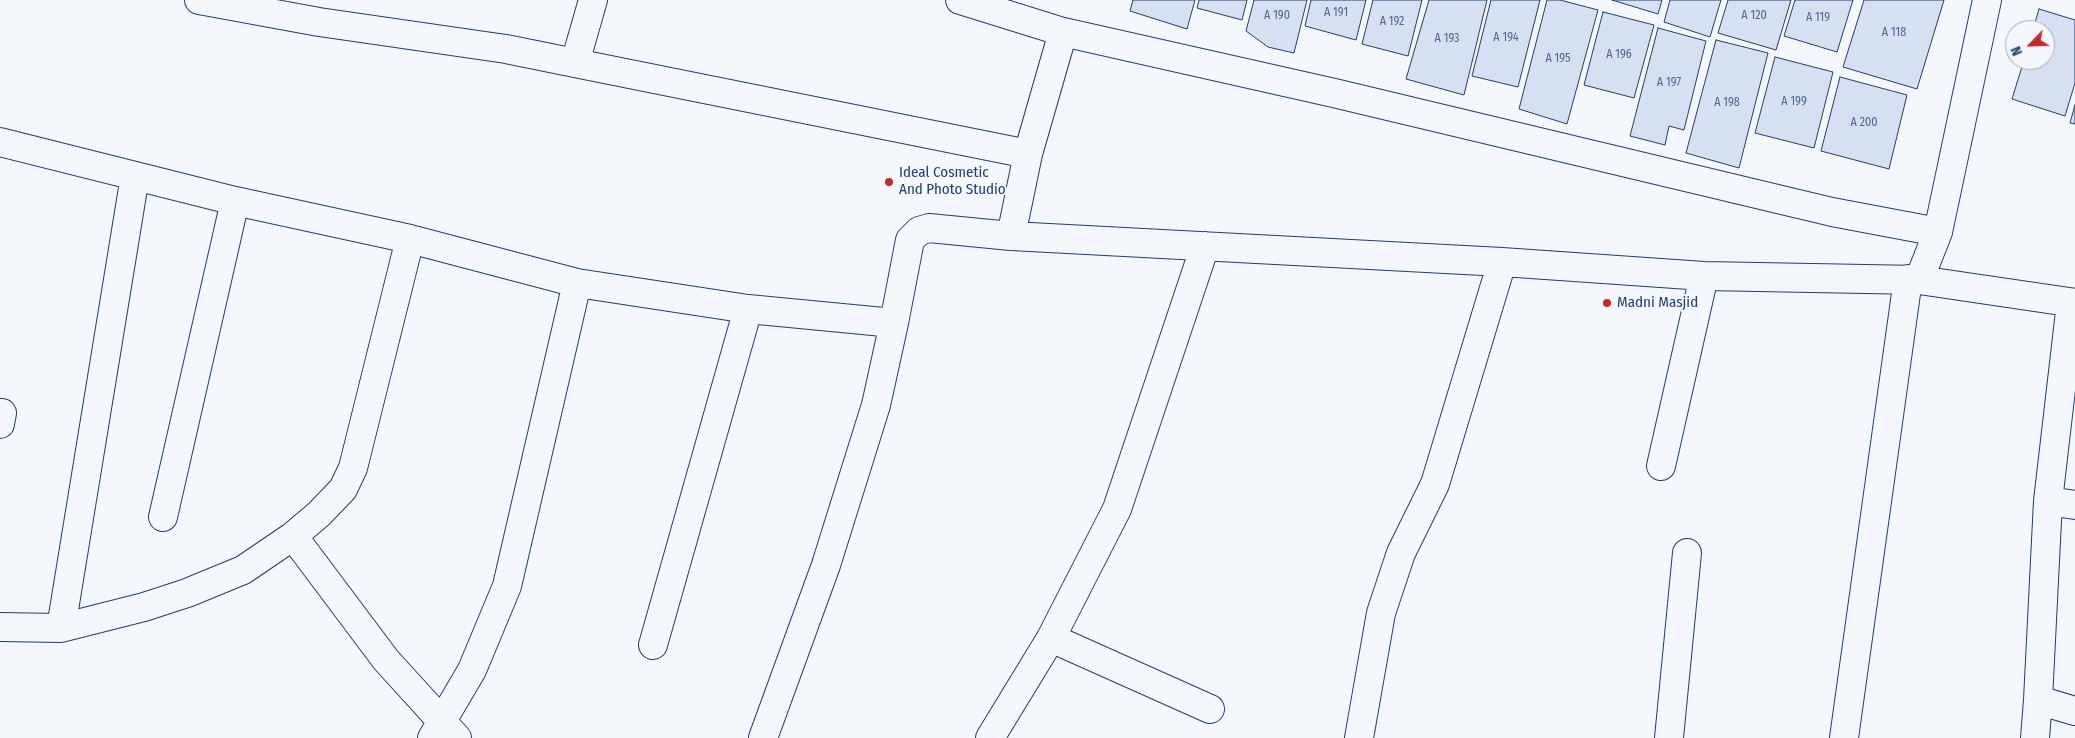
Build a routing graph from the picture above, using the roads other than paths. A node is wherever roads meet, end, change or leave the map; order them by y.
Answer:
1 (199, 0) edge
2 (593, 0) edge
3 (960, 0) edge
4 (1987, 0) edge
5 (1063, 32) junction
6 (575, 63) junction
7 (0, 142) edge
8 (1028, 154) junction
9 (135, 176) junction
10 (236, 202) junction
11 (1938, 232) junction
12 (1011, 236) junction
13 (410, 239) junction
14 (1206, 246) junction
15 (1502, 262) junction
16 (1704, 276) junction
17 (1913, 279) junction
18 (577, 284) junction
19 (2073, 303) edge
20 (748, 308) junction
21 (894, 323) junction
22 (1661, 466) dead end
23 (2048, 501) junction
24 (2075, 505) edge
25 (163, 517) dead end
26 (293, 536) junction
27 (1687, 553) dead end
28 (0, 627) edge
29 (61, 628) junction
30 (1051, 638) junction
31 (653, 645) dead end
32 (2038, 700) junction
33 (1210, 710) dead end
34 (2075, 711) edge
35 (444, 733) edge
36 (763, 738) edge
37 (990, 738) edge
38 (1359, 738) edge
39 (1669, 738) edge
40 (1844, 738) edge
41 (2035, 738) edge

1 - 6 street
2 - 6 street
3 - 5 street
4 - 11 street
5 - 8 street
5 - 11 street
6 - 8 street
7 - 9 street
8 - 12 street
9 - 10 street
9 - 29 street
10 - 13 street
10 - 25 street
11 - 17 street
12 - 14 street
12 - 21 street
13 - 18 street
13 - 26 street
14 - 15 street
14 - 30 street
15 - 16 street
15 - 38 street
16 - 17 street
16 - 22 street
17 - 19 street
17 - 40 street
18 - 20 street
18 - 35 street
19 - 23 street
20 - 21 street
20 - 31 street
21 - 36 street
23 - 24 street
23 - 32 street
26 - 29 street
26 - 35 street
27 - 39 street
28 - 29 street
30 - 33 street
30 - 37 street
32 - 34 street
32 - 41 street

